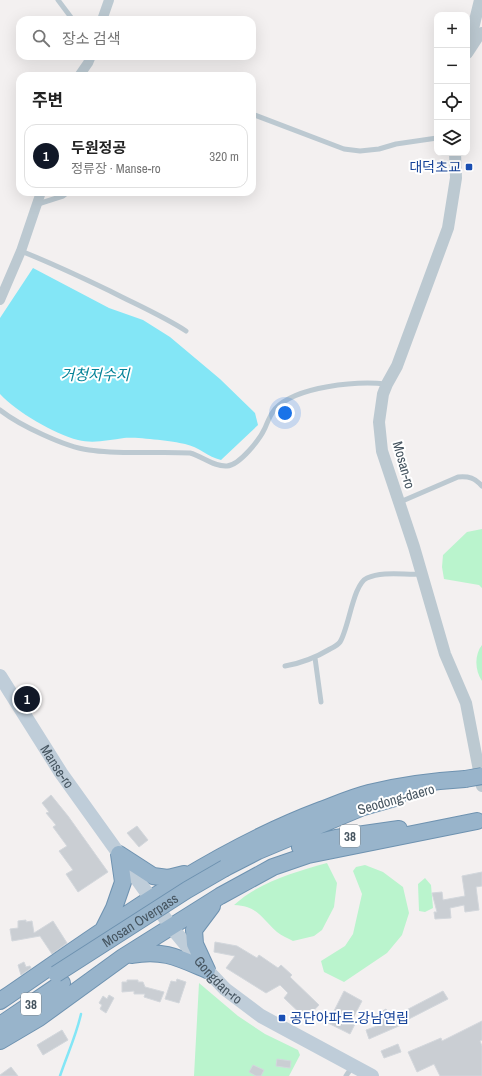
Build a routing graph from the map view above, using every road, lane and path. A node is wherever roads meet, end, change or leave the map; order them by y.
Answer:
1 (58, 0) edge
2 (109, 0) edge
3 (480, 0) edge
4 (70, 16) edge
5 (103, 16) edge
6 (482, 32) edge
7 (479, 44) edge
8 (468, 48) edge
9 (470, 52) edge
10 (89, 60) edge
11 (82, 72) edge
12 (256, 116) edge
13 (434, 138) edge
14 (455, 156) edge
15 (40, 196) edge
16 (57, 196) edge
17 (38, 204) junction
18 (21, 251) junction
19 (0, 300) edge
20 (186, 331) dead end
21 (387, 384) junction
22 (0, 410) edge
23 (482, 486) edge
24 (399, 502) junction
25 (422, 574) junction
26 (315, 658) junction
27 (285, 666) dead end
28 (0, 676) edge
29 (321, 702) dead end
30 (482, 776) edge
31 (465, 778) junction
32 (482, 786) edge
33 (480, 821) edge
34 (119, 854) junction
35 (193, 873) junction
36 (227, 873) junction
37 (220, 896) junction
38 (151, 898) junction
39 (172, 928) junction
40 (102, 932) junction
41 (123, 957) junction
42 (207, 970) junction
43 (59, 979) junction
44 (0, 1001) edge
45 (0, 1012) edge
46 (0, 1025) edge
47 (0, 1041) edge
48 (350, 1071) edge
49 (372, 1076) edge

1 - 4 lane
2 - 5 street
3 - 8 street
6 - 7 street
7 - 9 street
10 - 11 street
12 - 13 lane
14 - 21 street, Mosan-ro
15 - 17 street
16 - 17 lane
17 - 18 street
18 - 19 street
18 - 20 lane
21 - 22 lane
21 - 24 street, Mosan-ro
23 - 24 lane
24 - 25 street, Mosan-ro
25 - 26 lane
25 - 32 street, Mosan-ro
26 - 27 lane
26 - 29 lane
28 - 34 main road, Manse-ro
30 - 31 highway, Seodong-daero / 38, bridge
31 - 35 highway
31 - 36 highway, Seodong-daero / 38
33 - 36 highway, Seodong-daero / 38
33 - 37 highway
34 - 35 highway
34 - 38 main road, Gongdan-ro
34 - 40 highway
35 - 38 highway
36 - 43 highway, Mosan Overpass / 38, bridge
37 - 39 highway
37 - 42 highway
38 - 39 main road, Gongdan-ro
38 - 40 highway
39 - 41 highway
39 - 42 main road, Gongdan-ro
40 - 44 highway
41 - 42 highway
41 - 47 highway
42 - 48 main road, Gongdan-ro
43 - 45 highway, 38
43 - 46 highway, 38
48 - 49 main road, Gongdan-ro

